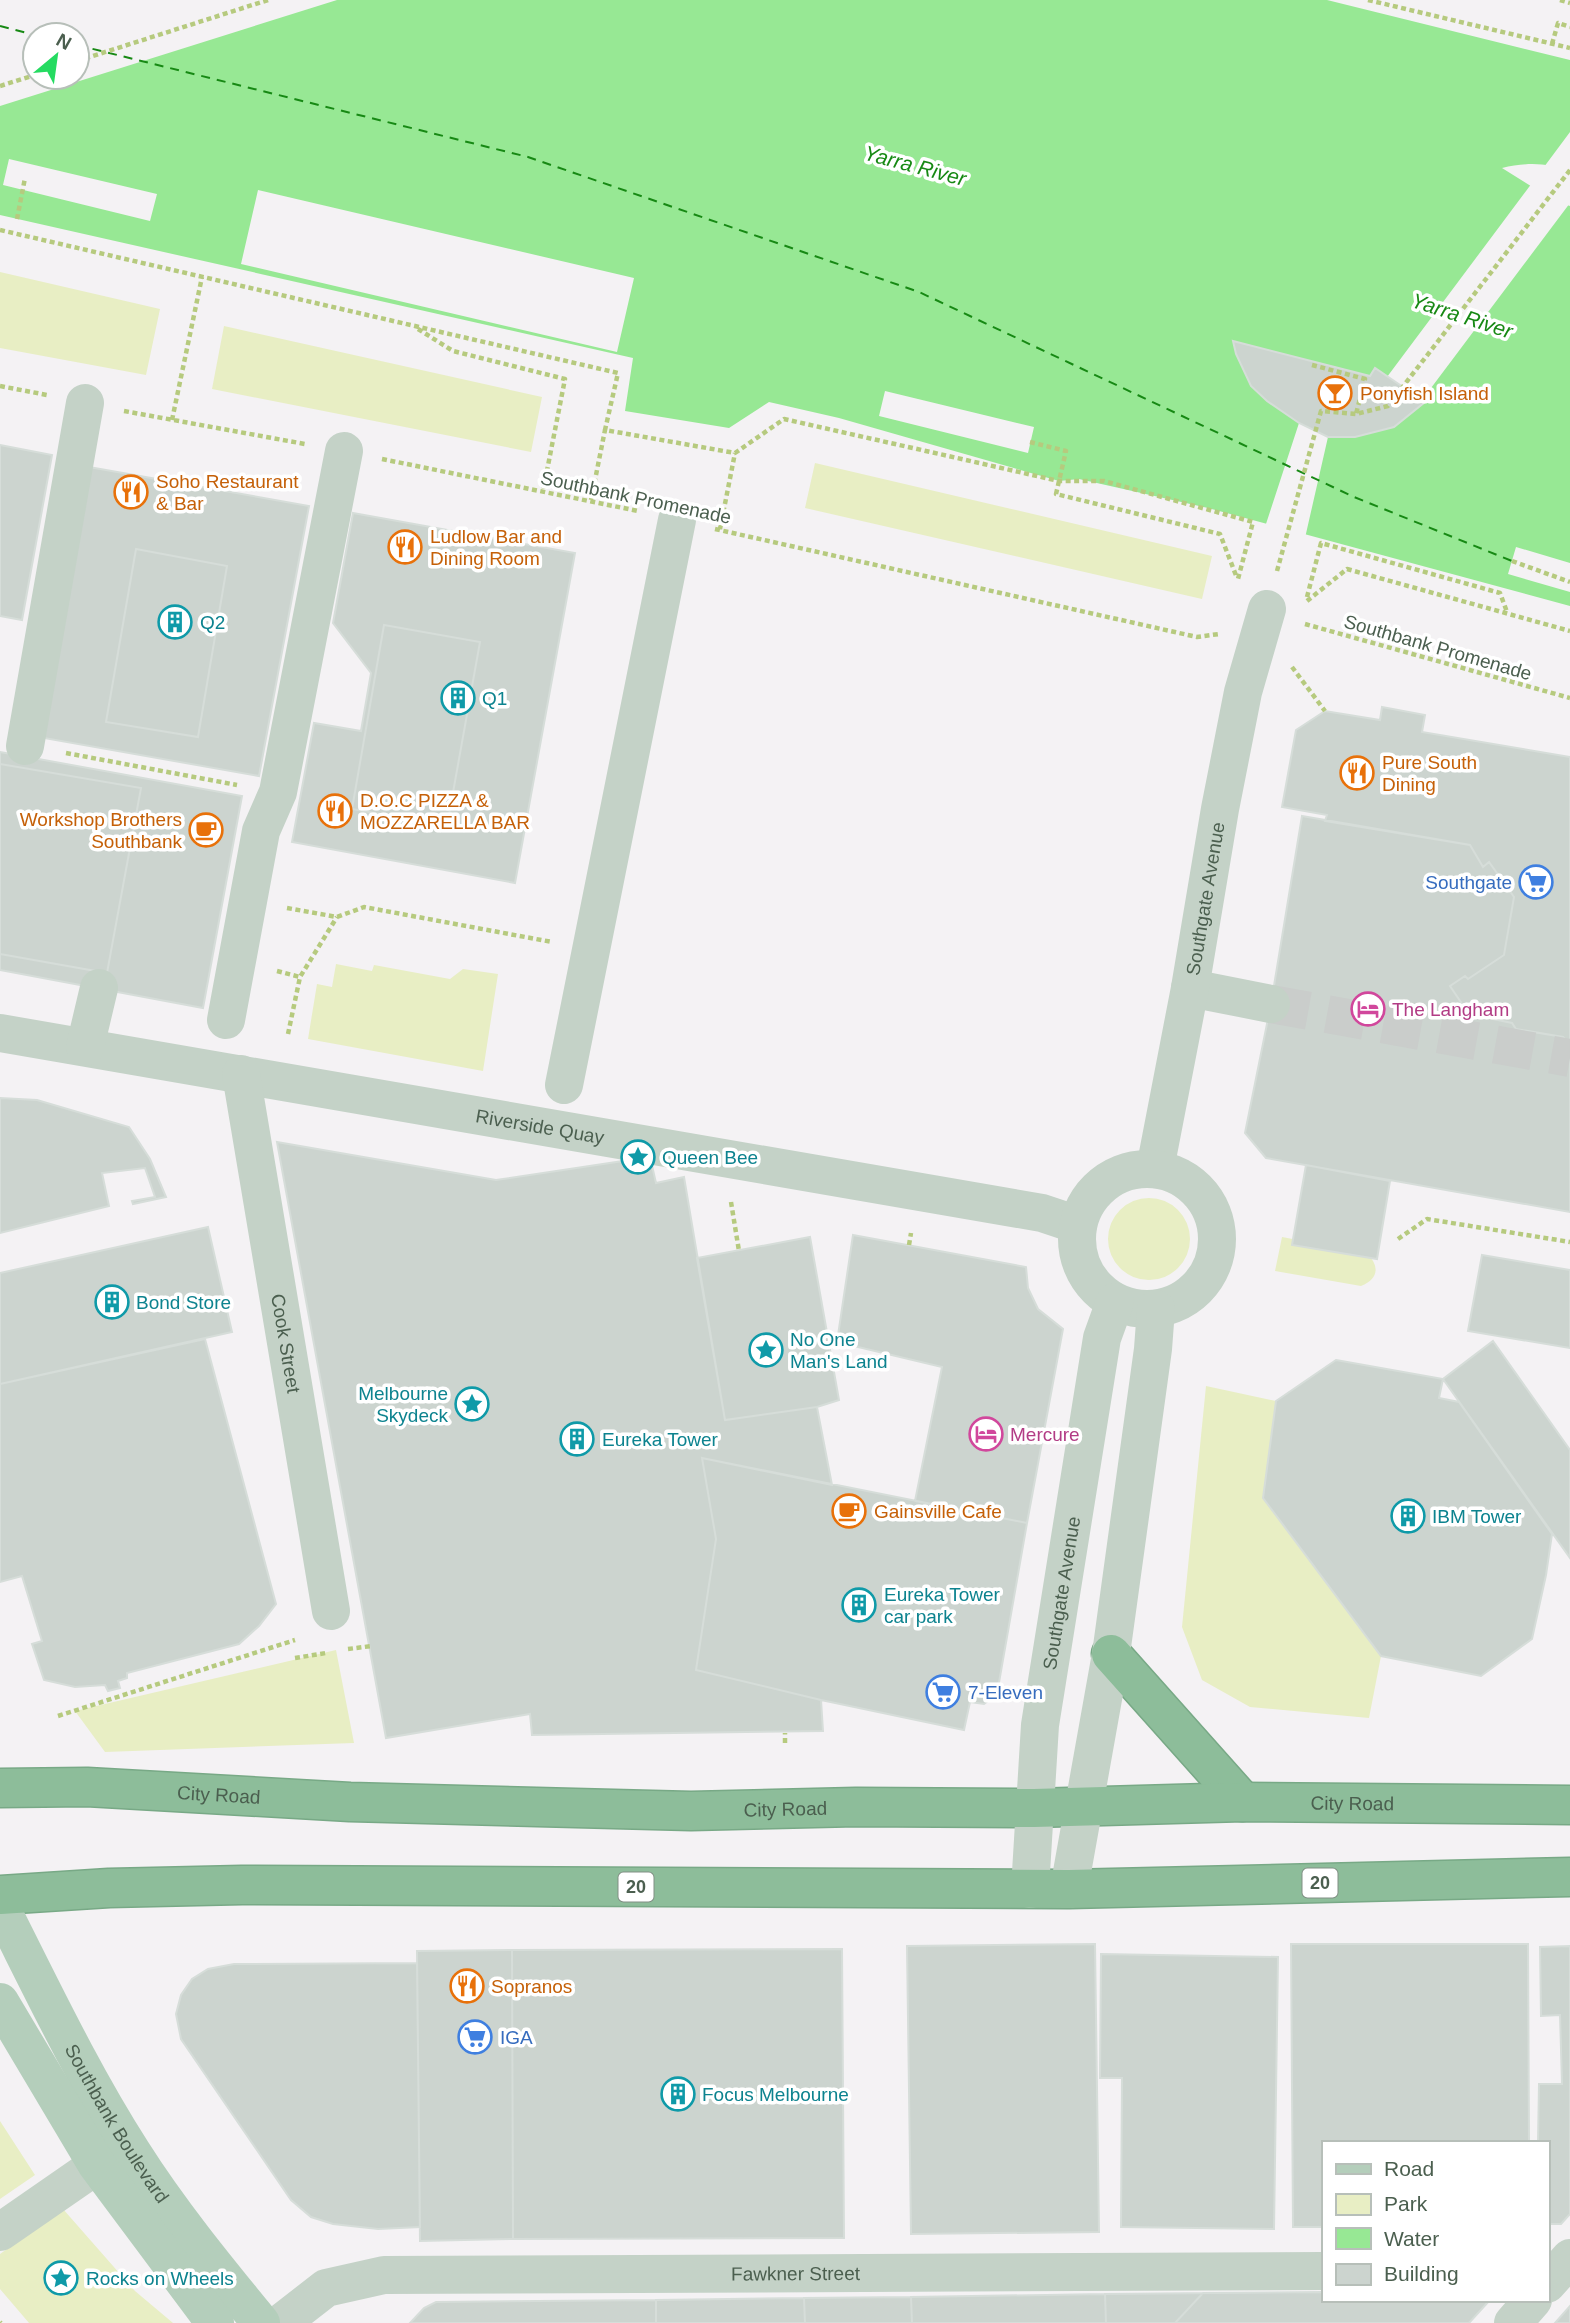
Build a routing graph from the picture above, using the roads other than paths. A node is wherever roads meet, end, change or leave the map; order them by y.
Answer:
1 (85, 403) road end
2 (344, 451) road end
3 (677, 520) road end
4 (1283, 618) road end
5 (24, 746) road end
6 (99, 988) dead end
7 (1190, 988) junction
8 (1271, 1004) tunnel mouth
9 (226, 1020) dead end
10 (0, 1032) edge
11 (85, 1047) junction
12 (241, 1074) junction
13 (564, 1085) dead end
14 (1154, 1169) junction
15 (1078, 1226) junction
16 (1115, 1302) junction
17 (1156, 1309) junction
18 (1077, 1499) junction
19 (1131, 1507) junction
20 (1065, 1580) junction
21 (1120, 1588) junction
22 (331, 1611) dead end
23 (1111, 1654) junction
24 (0, 1788) edge
25 (1243, 1802) junction
26 (1570, 1805) edge
27 (1083, 1806) junction
28 (1034, 1808) junction
29 (1570, 1877) edge
30 (1030, 1889) junction
31 (1069, 1889) junction
32 (0, 1895) edge
33 (0, 1906) edge
34 (0, 2003) edge
35 (97, 2165) junction
36 (0, 2232) edge
37 (1322, 2271) edge
38 (1531, 2302) edge
39 (215, 2323) edge
40 (261, 2323) edge
41 (281, 2323) edge
42 (1513, 2323) edge

1 - 5 street
2 - 9 street
3 - 13 street
4 - 7 street, Southgate Avenue
6 - 11 street
7 - 8 street, Southgate Avenue
7 - 14 street, Southgate Avenue
10 - 11 street, Riverside Quay
11 - 12 street, Riverside Quay
12 - 15 street, Riverside Quay
12 - 22 street, Cook Street
14 - 15 street
14 - 17 street
15 - 16 street
16 - 17 street
16 - 18 street, Southgate Avenue
17 - 19 street
18 - 19 street
18 - 20 street, Southgate Avenue
19 - 21 street
20 - 21 street
20 - 28 street, Southgate Avenue
21 - 23 street
23 - 25 highway
23 - 27 street
24 - 28 highway, City Road
25 - 26 highway, City Road
25 - 27 highway, City Road
27 - 28 highway, City Road
27 - 31 street
28 - 30 street, Southgate Avenue
29 - 31 highway, 20
30 - 31 highway, 20
30 - 32 highway, 20
33 - 40 main road, Southbank Boulevard
34 - 35 main road, Southbank Boulevard
35 - 36 street
35 - 39 main road, Southbank Boulevard
37 - 41 street, Fawkner Street
38 - 42 street

